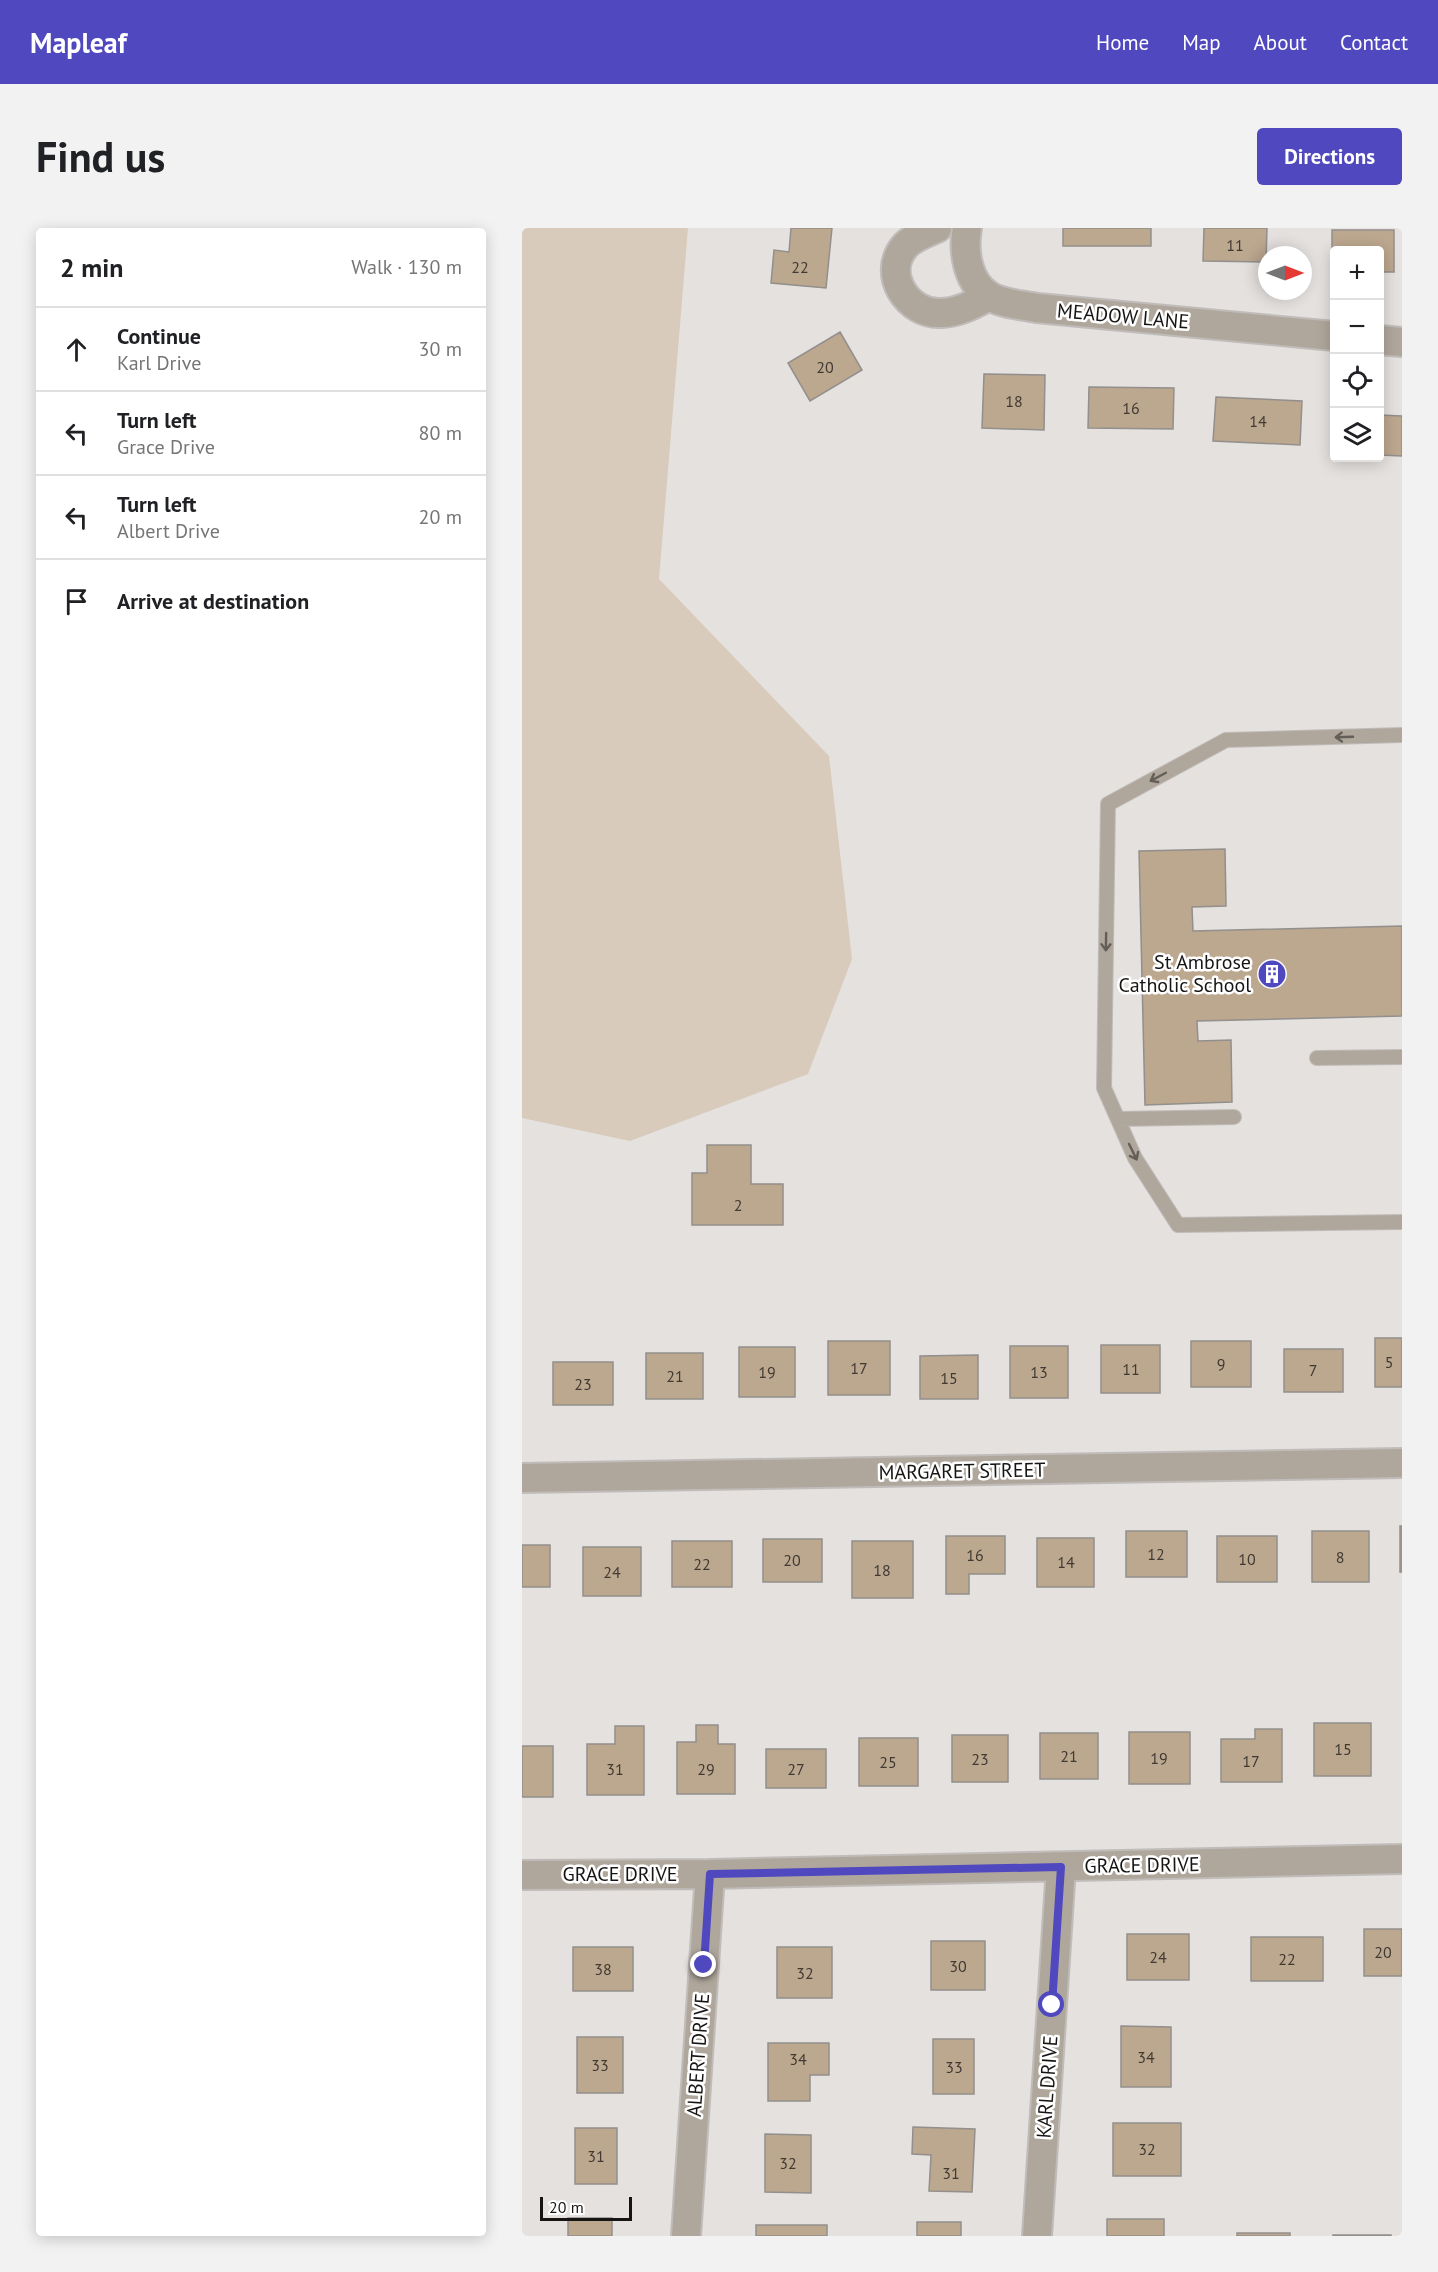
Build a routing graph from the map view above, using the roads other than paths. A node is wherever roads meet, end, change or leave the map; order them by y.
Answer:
1 (937, 228) edge
2 (967, 228) edge
3 (989, 296) junction
4 (1330, 336) edge
5 (1384, 340) edge
6 (1402, 342) edge
7 (1402, 735) edge
8 (1402, 1057) edge
9 (1317, 1058) dead end
10 (1234, 1117) dead end
11 (1118, 1119) junction
12 (1402, 1222) edge
13 (1402, 1463) edge
14 (522, 1478) edge
15 (1402, 1859) edge
16 (1061, 1867) junction
17 (710, 1874) junction
18 (522, 1875) edge
19 (686, 2236) edge
20 (1037, 2236) edge

1 - 3 street
2 - 3 street
3 - 4 street, MEADOW LANE
5 - 6 street
7 -> 11 lane
8 - 9 lane
10 - 11 lane
11 -> 12 lane
13 - 14 street, MARGARET STREET
15 - 16 street, GRACE DRIVE
16 - 17 street, GRACE DRIVE
16 - 20 street, KARL DRIVE
17 - 18 street, GRACE DRIVE
17 - 19 street, ALBERT DRIVE

